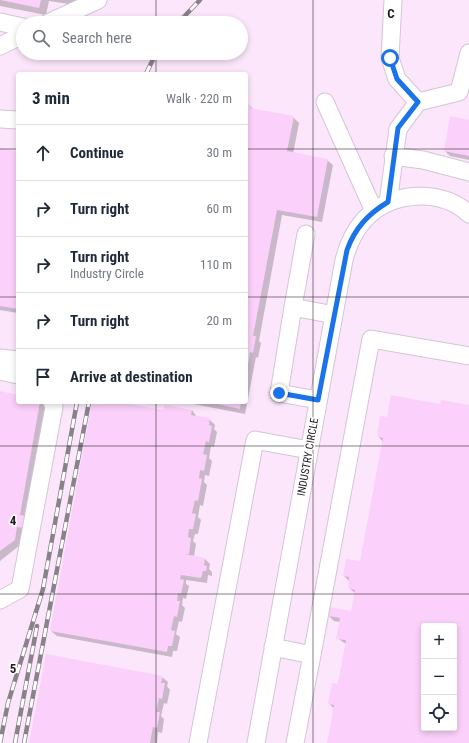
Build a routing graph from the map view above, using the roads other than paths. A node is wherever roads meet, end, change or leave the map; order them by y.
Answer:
1 (98, 0) edge
2 (393, 0) edge
3 (63, 16) edge
4 (0, 22) edge
5 (16, 25) edge
6 (16, 38) edge
7 (0, 46) edge
8 (469, 53) edge
9 (325, 102) dead end
10 (418, 102) junction
11 (0, 119) edge
12 (16, 120) edge
13 (393, 156) junction
14 (469, 172) edge
15 (381, 207) junction
16 (469, 214) edge
17 (306, 234) dead end
18 (293, 307) junction
19 (334, 315) junction
20 (469, 356) edge
21 (0, 358) edge
22 (16, 360) edge
23 (0, 371) edge
24 (16, 375) edge
25 (318, 400) junction
26 (53, 404) edge
27 (309, 450) junction
28 (0, 600) edge
29 (273, 647) junction
30 (312, 655) junction
31 (198, 743) edge
32 (256, 743) edge
33 (295, 743) edge

1 - 3 street
2 - 10 street
4 - 5 street
6 - 7 street
8 - 10 street
9 - 15 street
10 - 13 street
11 - 12 street
13 - 14 street
13 - 15 street
15 - 16 street
15 - 19 street, INDUSTRY CIRCLE
17 - 18 street
18 - 19 street
18 - 25 street
19 - 25 street, INDUSTRY CIRCLE
20 - 30 street
21 - 22 street
23 - 24 street
25 - 27 street, INDUSTRY CIRCLE
26 - 28 street
27 - 29 street, INDUSTRY CIRCLE
27 - 31 street
29 - 30 street
29 - 32 street, INDUSTRY CIRCLE
30 - 33 street

